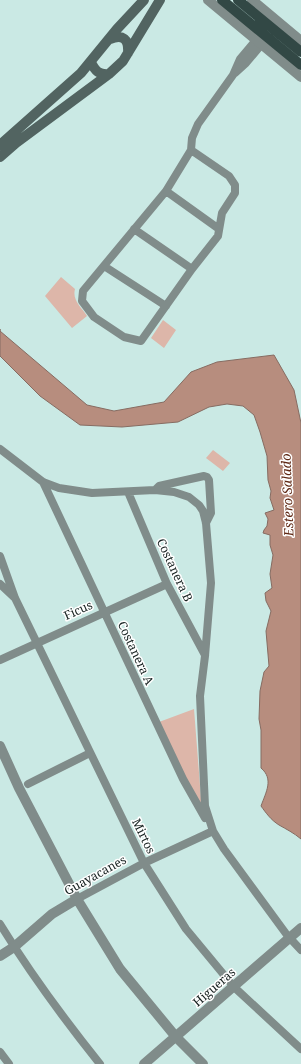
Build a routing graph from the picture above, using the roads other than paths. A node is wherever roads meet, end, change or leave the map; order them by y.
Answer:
1 (144, 0) edge
2 (238, 0) edge
3 (252, 0) edge
4 (159, 1) edge
5 (214, 1) edge
6 (110, 39) junction
7 (301, 41) edge
8 (259, 42) junction
9 (301, 52) edge
10 (128, 53) junction
11 (91, 62) junction
12 (301, 65) edge
13 (109, 74) junction
14 (301, 77) edge
15 (13, 139) junction
16 (0, 145) edge
17 (191, 150) junction
18 (0, 157) edge
19 (166, 191) junction
20 (134, 229) junction
21 (219, 229) junction
22 (104, 266) junction
23 (192, 269) junction
24 (166, 306) junction
25 (0, 449) edge
26 (43, 482) junction
27 (155, 490) junction
28 (128, 492) junction
29 (206, 523) junction
30 (0, 556) edge
31 (0, 584) edge
32 (167, 584) junction
33 (15, 598) junction
34 (104, 612) junction
35 (37, 642) junction
36 (205, 656) junction
37 (0, 660) edge
38 (0, 746) edge
39 (90, 753) junction
40 (28, 784) dead end
41 (213, 831) junction
42 (144, 863) junction
43 (77, 899) junction
44 (0, 924) edge
45 (301, 928) edge
46 (290, 938) junction
47 (14, 947) junction
48 (301, 950) edge
49 (0, 956) edge
50 (234, 987) junction
51 (176, 1037) junction
52 (301, 1049) edge
53 (0, 1052) edge
54 (9, 1064) edge
55 (100, 1064) edge
56 (144, 1064) edge
57 (203, 1064) edge

1 - 6 main road
2 - 9 main road
3 - 7 street
4 - 10 main road
5 - 8 street
5 - 12 main road
6 - 10 main road
6 - 11 main road
8 - 14 street
8 - 17 street
10 - 13 main road
11 - 13 main road
11 - 15 main road
13 - 15 main road
15 - 16 main road
15 - 18 main road
17 - 19 street
17 - 21 street
19 - 20 street
19 - 21 street
20 - 22 street
20 - 23 street
21 - 23 street
22 - 24 street
22 - 24 street
23 - 24 street
25 - 26 street
26 - 28 street
26 - 34 street, Costanera A
27 - 28 street
27 - 29 street
27 - 29 street
28 - 32 street, Costanera B
29 - 36 street
30 - 33 street, Mirtos
31 - 33 street, Mirtos
32 - 34 street, Ficus
32 - 36 street, Costanera B
33 - 35 street, Mirtos
34 - 35 street, Ficus
34 - 41 street, Costanera A
35 - 37 street, Ficus
35 - 39 street, Mirtos
36 - 41 street
38 - 43 street
39 - 40 street
39 - 42 street, Mirtos
41 - 42 street, Guayacanes
41 - 46 street
42 - 43 street, Guayacanes
42 - 50 street, Mirtos
43 - 47 street, Guayacanes
43 - 51 street
44 - 47 street
45 - 46 street, Higueras
46 - 48 street
46 - 50 street, Higueras
47 - 49 street, Guayacanes
47 - 55 street
50 - 51 street, Higueras
50 - 52 street, Mirtos
51 - 56 street, Higueras
51 - 57 street
53 - 54 street

